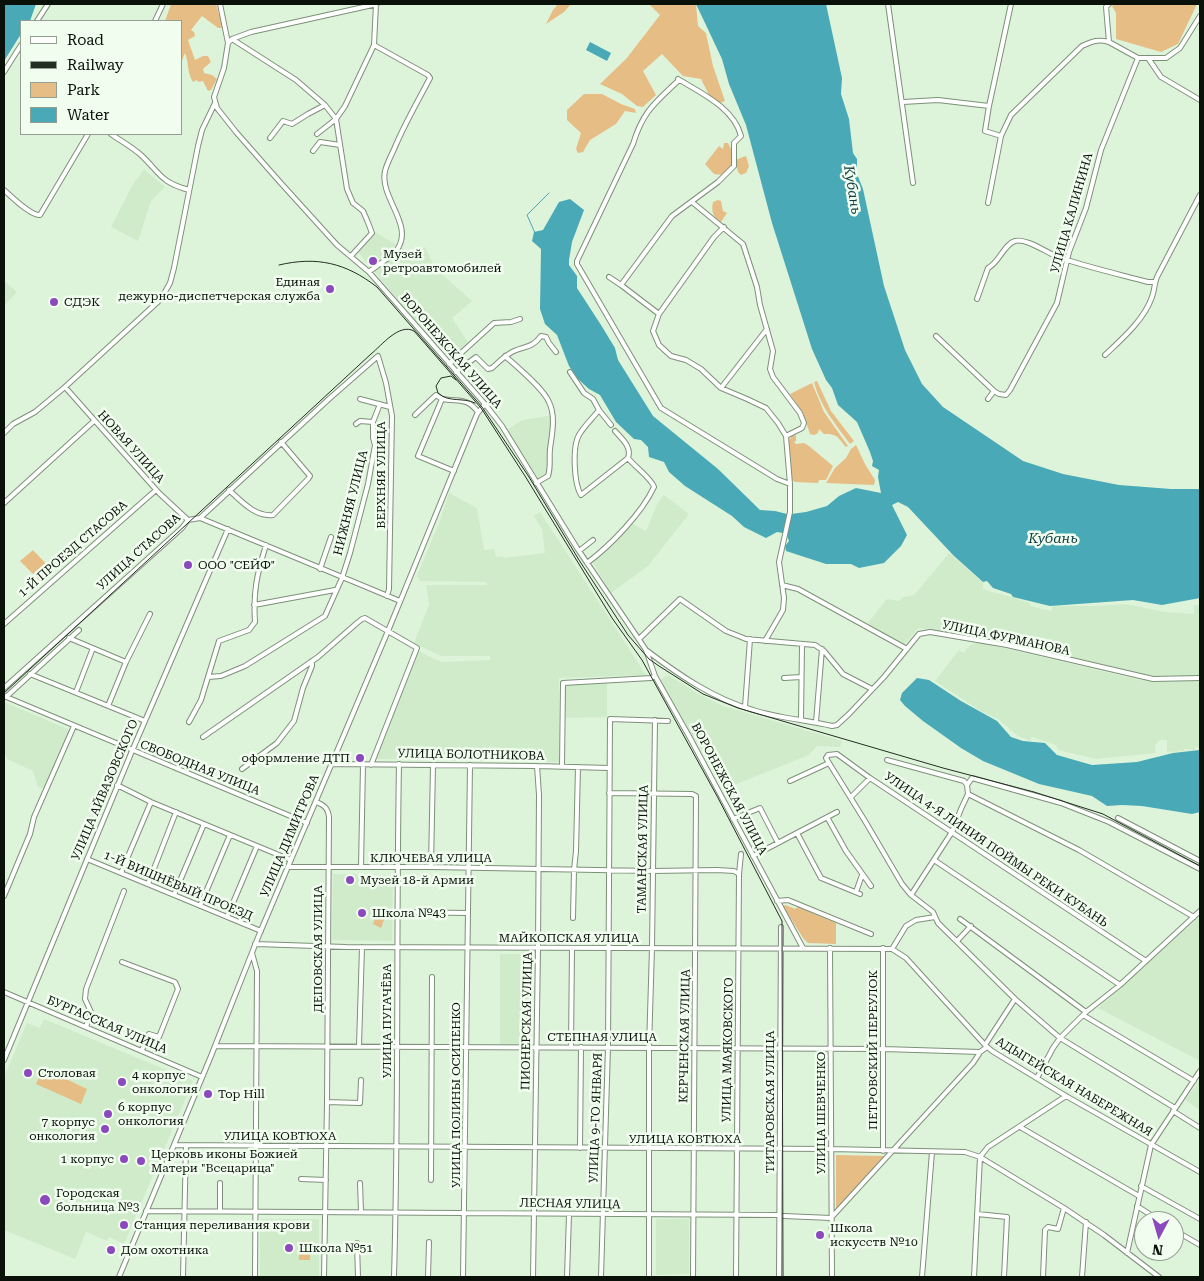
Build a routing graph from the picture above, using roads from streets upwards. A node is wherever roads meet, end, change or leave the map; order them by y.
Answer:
1 (48, 4) edge
2 (163, 4) edge
3 (220, 4) edge
4 (376, 4) edge
5 (888, 4) edge
6 (1011, 4) edge
7 (1109, 4) edge
8 (1200, 16) edge
9 (38, 20) edge
10 (155, 20) edge
11 (232, 39) junction
12 (1109, 42) junction
13 (228, 43) junction
14 (374, 44) junction
15 (20, 47) edge
16 (1138, 58) junction
17 (1148, 58) junction
18 (4, 72) edge
19 (1200, 100) edge
20 (903, 102) junction
21 (215, 103) junction
22 (325, 106) junction
23 (989, 106) junction
24 (336, 118) junction
25 (317, 134) dead end
26 (87, 135) edge
27 (112, 135) edge
28 (1001, 136) junction
29 (270, 138) dead end
30 (340, 145) junction
31 (313, 151) dead end
32 (913, 183) dead end
33 (4, 190) edge
34 (189, 190) junction
35 (1200, 195) edge
36 (692, 202) junction
37 (988, 203) dead end
38 (724, 227) junction
39 (351, 256) junction
40 (1068, 259) junction
41 (368, 272) junction
42 (608, 276) dead end
43 (1154, 282) junction
44 (621, 285) junction
45 (977, 300) dead end
46 (660, 314) junction
47 (520, 319) dead end
48 (767, 329) junction
49 (936, 336) dead end
50 (556, 352) dead end
51 (1106, 355) dead end
52 (378, 356) joint
53 (505, 356) junction
54 (449, 364) junction
55 (456, 372) junction
56 (570, 372) dead end
57 (722, 388) junction
58 (63, 389) junction
59 (994, 391) junction
60 (360, 399) dead end
61 (442, 399) junction
62 (988, 399) dead end
63 (380, 404) junction
64 (485, 404) junction
65 (390, 406) junction
66 (600, 410) junction
67 (478, 412) junction
68 (415, 415) dead end
69 (94, 421) junction
70 (373, 422) junction
71 (356, 424) dead end
72 (611, 425) dead end
73 (616, 431) dead end
74 (4, 433) edge
75 (786, 436) junction
76 (281, 442) junction
77 (628, 458) junction
78 (454, 471) junction
79 (536, 483) junction
80 (790, 484) junction
81 (156, 490) junction
82 (229, 490) junction
83 (4, 503) edge
84 (200, 518) junction
85 (188, 520) junction
86 (228, 529) junction
87 (331, 537) dead end
88 (593, 540) dead end
89 (266, 545) junction
90 (579, 551) junction
91 (587, 563) junction
92 (320, 569) junction
93 (342, 578) junction
94 (782, 586) junction
95 (335, 590) junction
96 (387, 596) junction
97 (400, 601) junction
98 (254, 605) junction
99 (150, 614) dead end
100 (4, 624) edge
101 (78, 630) dead end
102 (388, 631) junction
103 (69, 638) junction
104 (639, 639) junction
105 (750, 639) junction
106 (766, 641) junction
107 (802, 644) junction
108 (93, 648) junction
109 (822, 649) junction
110 (906, 649) junction
111 (646, 650) junction
112 (312, 661) junction
113 (126, 662) junction
114 (30, 674) junction
115 (208, 676) junction
116 (655, 676) junction
117 (801, 677) junction
118 (784, 678) dead end
119 (1200, 678) edge
120 (4, 688) edge
121 (872, 689) junction
122 (76, 692) junction
123 (5, 697) edge
124 (108, 706) junction
125 (745, 708) junction
126 (801, 719) junction
127 (655, 720) junction
128 (668, 720) dead end
129 (145, 721) junction
130 (189, 722) dead end
131 (816, 722) junction
132 (74, 726) junction
133 (203, 737) dead end
134 (132, 751) junction
135 (887, 760) dead end
136 (829, 763) junction
137 (331, 764) junction
138 (371, 764) junction
139 (399, 764) junction
140 (363, 765) junction
141 (433, 765) junction
142 (470, 765) junction
143 (537, 766) junction
144 (562, 767) junction
145 (578, 768) junction
146 (609, 768) junction
147 (242, 769) dead end
148 (870, 778) junction
149 (790, 781) dead end
150 (118, 785) junction
151 (967, 785) junction
152 (610, 793) junction
153 (653, 794) junction
154 (968, 794) junction
155 (851, 797) junction
156 (151, 802) junction
157 (316, 802) junction
158 (176, 812) junction
159 (838, 812) dead end
160 (828, 817) junction
161 (1118, 818) dead end
162 (733, 819) junction
163 (307, 823) junction
164 (204, 824) junction
165 (952, 832) junction
166 (797, 833) junction
167 (230, 835) junction
168 (778, 843) junction
169 (257, 846) junction
170 (741, 854) dead end
171 (753, 856) junction
172 (87, 859) junction
173 (291, 860) junction
174 (934, 860) junction
175 (1200, 860) edge
176 (288, 867) junction
177 (361, 867) junction
178 (397, 867) junction
179 (431, 867) junction
180 (328, 868) junction
181 (468, 868) junction
182 (1200, 868) edge
183 (538, 869) junction
184 (574, 870) junction
185 (609, 871) junction
186 (696, 871) junction
187 (652, 872) junction
188 (121, 873) junction
189 (739, 874) junction
190 (862, 875) junction
191 (148, 884) junction
192 (871, 886) dead end
193 (124, 891) dead end
194 (174, 895) junction
195 (911, 895) junction
196 (4, 896) edge
197 (777, 901) junction
198 (200, 906) junction
199 (1200, 911) edge
200 (397, 912) junction
201 (467, 913) junction
202 (227, 917) junction
203 (1194, 917) junction
204 (573, 918) dead end
205 (935, 918) junction
206 (960, 919) dead end
207 (971, 926) junction
208 (780, 927) dead end
209 (260, 931) junction
210 (871, 934) dead end
211 (957, 941) junction
212 (255, 944) junction
213 (327, 947) junction
214 (362, 947) junction
215 (397, 947) junction
216 (467, 947) junction
217 (538, 948) junction
218 (572, 948) junction
219 (607, 948) junction
220 (652, 948) junction
221 (696, 948) junction
222 (803, 948) junction
223 (830, 948) junction
224 (883, 948) junction
225 (740, 949) junction
226 (781, 949) junction
227 (892, 949) junction
228 (252, 953) junction
229 (1146, 961) junction
230 (122, 962) dead end
231 (432, 977) dead end
232 (1120, 984) junction
233 (4, 992) edge
234 (1015, 999) junction
235 (28, 1003) junction
236 (1085, 1014) junction
237 (86, 1027) junction
238 (1060, 1038) junction
239 (256, 1045) junction
240 (328, 1045) junction
241 (215, 1046) junction
242 (359, 1046) junction
243 (430, 1046) junction
244 (467, 1046) junction
245 (986, 1046) junction
246 (397, 1047) junction
247 (536, 1047) junction
248 (571, 1047) junction
249 (581, 1047) junction
250 (608, 1047) junction
251 (649, 1048) junction
252 (694, 1048) junction
253 (738, 1048) junction
254 (780, 1048) junction
255 (831, 1048) junction
256 (883, 1049) junction
257 (142, 1050) junction
258 (979, 1054) dead end
259 (4, 1060) edge
260 (1200, 1071) edge
261 (202, 1077) junction
262 (1037, 1078) junction
263 (360, 1080) dead end
264 (1194, 1081) junction
265 (1066, 1096) junction
266 (327, 1102) junction
267 (1174, 1109) junction
268 (1020, 1127) junction
269 (1200, 1128) edge
270 (174, 1145) junction
271 (186, 1145) junction
272 (1151, 1145) junction
273 (256, 1146) junction
274 (326, 1146) junction
275 (397, 1147) junction
276 (430, 1147) junction
277 (466, 1147) junction
278 (535, 1147) junction
279 (580, 1148) junction
280 (650, 1148) junction
281 (606, 1149) junction
282 (693, 1149) junction
283 (737, 1149) junction
284 (779, 1149) junction
285 (831, 1149) junction
286 (883, 1152) junction
287 (892, 1152) junction
288 (932, 1152) junction
289 (980, 1157) junction
290 (1200, 1172) edge
291 (301, 1179) dead end
292 (326, 1180) junction
293 (431, 1180) dead end
294 (220, 1183) dead end
295 (360, 1183) dead end
296 (1141, 1186) junction
297 (1139, 1196) junction
298 (1137, 1206) junction
299 (1064, 1208) junction
300 (146, 1210) junction
301 (183, 1210) junction
302 (220, 1211) junction
303 (255, 1211) junction
304 (1145, 1211) edge
305 (325, 1212) junction
306 (361, 1212) junction
307 (396, 1212) junction
308 (465, 1213) junction
309 (535, 1213) junction
310 (568, 1214) junction
311 (603, 1214) junction
312 (650, 1214) junction
313 (693, 1214) junction
314 (977, 1214) junction
315 (737, 1215) junction
316 (782, 1216) junction
317 (831, 1218) junction
318 (1200, 1219) edge
319 (1086, 1222) junction
320 (1184, 1236) edge
321 (429, 1242) dead end
322 (357, 1243) dead end
323 (1200, 1245) edge
324 (1127, 1253) junction
325 (118, 1277) edge
326 (183, 1277) edge
327 (255, 1277) edge
328 (324, 1277) edge
329 (358, 1277) edge
330 (394, 1277) edge
331 (428, 1277) edge
332 (463, 1277) edge
333 (533, 1277) edge
334 (567, 1277) edge
335 (601, 1277) edge
336 (649, 1277) edge
337 (693, 1277) edge
338 (736, 1277) edge
339 (779, 1277) edge
340 (832, 1277) edge
341 (922, 1277) edge
342 (974, 1277) edge
343 (1004, 1277) edge
344 (1043, 1277) edge
345 (1082, 1277) edge
346 (1159, 1277) edge

1 - 9 street
2 - 10 street
3 - 13 street
4 - 11 street
4 - 14 street
5 - 20 street
6 - 23 street
7 - 12 street
8 - 17 street
11 - 13 street
11 - 22 street
12 - 16 street
12 - 28 street
13 - 21 street
14 - 24 street
14 - 41 street
15 - 18 street
16 - 17 street
16 - 40 street, УЛИЦА КАЛИНИНА
17 - 19 street
20 - 23 street
20 - 32 street
21 - 34 street
21 - 39 street, ВОРОНЕЖСКАЯ УЛИЦА
22 - 24 street
22 - 29 street
23 - 28 street
24 - 25 street
24 - 30 street
26 - 33 street
27 - 34 street
28 - 37 street
30 - 31 street
30 - 39 street
34 - 58 street
35 - 43 street
36 - 38 street
36 - 44 street
36 - 80 street
38 - 46 street
38 - 48 street
39 - 41 street, ВОРОНЕЖСКАЯ УЛИЦА
40 - 43 street
40 - 45 street
40 - 59 street, УЛИЦА КАЛИНИНА
41 - 54 street, ВОРОНЕЖСКАЯ УЛИЦА
42 - 44 street
43 - 51 street
44 - 46 street
46 - 57 street
47 - 54 street
48 - 57 street
48 - 75 street
49 - 59 street
50 - 53 street
52 - 65 street, ВЕРХНЯЯ УЛИЦА
52 - 76 street, УЛИЦА СТАСОВА
53 - 55 street
53 - 79 street
54 - 55 street, ВОРОНЕЖСКАЯ УЛИЦА
55 - 64 street, ВОРОНЕЖСКАЯ УЛИЦА
56 - 66 street
57 - 75 street
58 - 69 street, НОВАЯ УЛИЦА
58 - 74 street
59 - 62 street
60 - 63 street
61 - 67 street
61 - 68 street
61 - 78 street
63 - 65 street
63 - 70 street, НИЖНЯЯ УЛИЦА
64 - 67 street, УЛИЦА ДИМИТРОВА
64 - 79 street, ВОРОНЕЖСКАЯ УЛИЦА
65 - 96 street, ВЕРХНЯЯ УЛИЦА
66 - 72 street
66 - 77 street
67 - 78 street, УЛИЦА ДИМИТРОВА
69 - 81 street, НОВАЯ УЛИЦА
69 - 83 street
70 - 71 street
70 - 93 street, НИЖНЯЯ УЛИЦА
73 - 77 street
75 - 80 street
76 - 82 street, УЛИЦА СТАСОВА
76 - 82 street
77 - 91 street
78 - 97 street, УЛИЦА ДИМИТРОВА
79 - 90 street, ВОРОНЕЖСКАЯ УЛИЦА
80 - 94 street
81 - 85 street, НОВАЯ УЛИЦА
81 - 100 street, 1-Й ПРОЕЗД СТАСОВА
82 - 84 street, УЛИЦА СТАСОВА
84 - 85 street, УЛИЦА СТАСОВА
84 - 86 street
85 - 120 street, УЛИЦА СТАСОВА
86 - 89 street
86 - 129 street, УЛИЦА АЙВАЗОВСКОГО
87 - 92 street
88 - 90 street
89 - 92 street
89 - 98 street
90 - 91 street, ВОРОНЕЖСКАЯ УЛИЦА
91 - 104 street, ВОРОНЕЖСКАЯ УЛИЦА
92 - 93 street
93 - 95 street, НИЖНЯЯ УЛИЦА
93 - 96 street
94 - 106 street
94 - 110 street
95 - 98 street
95 - 115 street, НИЖНЯЯ УЛИЦА
96 - 97 street
97 - 102 street, УЛИЦА ДИМИТРОВА
98 - 115 street
99 - 113 street
101 - 103 street
102 - 112 street
102 - 137 street, УЛИЦА ДИМИТРОВА
102 - 138 street
103 - 108 street
103 - 114 street
104 - 105 street
104 - 111 street, ВОРОНЕЖСКАЯ УЛИЦА
105 - 106 street
105 - 125 street
106 - 107 street
107 - 109 street
107 - 117 street
108 - 113 street
108 - 122 street
109 - 121 street
109 - 131 street
110 - 119 street, УЛИЦА ФУРМАНОВА
110 - 121 street, УЛИЦА ФУРМАНОВА
111 - 116 street, ВОРОНЕЖСКАЯ УЛИЦА
111 - 125 street
112 - 133 street
112 - 147 street
113 - 124 street
114 - 122 street
114 - 123 street
115 - 130 street
116 - 144 street
116 - 162 street, ВОРОНЕЖСКАЯ УЛИЦА
117 - 118 street
117 - 126 street
121 - 131 street, УЛИЦА ФУРМАНОВА
122 - 124 street
123 - 132 street, СВОБОДНАЯ УЛИЦА
124 - 129 street
125 - 126 street
126 - 131 street
127 - 128 street
127 - 146 street, УЛИЦА 9-ГО ЯНВАРЯ
127 - 153 street, ТАМАНСКАЯ УЛИЦА
129 - 134 street, УЛИЦА АЙВАЗОВСКОГО
132 - 134 street, СВОБОДНАЯ УЛИЦА
132 - 196 street
134 - 150 street, УЛИЦА АЙВАЗОВСКОГО
134 - 163 street, СВОБОДНАЯ УЛИЦА
135 - 151 street
136 - 148 street, УЛИЦА 4-Я ЛИНИЯ ПОЙМЫ РЕКИ КУБАНЬ
136 - 149 street
136 - 155 street
137 - 140 street, УЛИЦА БОЛОТНИКОВА
137 - 157 street, УЛИЦА ДИМИТРОВА
138 - 139 street, УЛИЦА БОЛОТНИКОВА
138 - 140 street, УЛИЦА БОЛОТНИКОВА
139 - 141 street, УЛИЦА БОЛОТНИКОВА
139 - 178 street, УЛИЦА ПУГАЧЁВА
140 - 177 street
141 - 142 street, УЛИЦА БОЛОТНИКОВА
141 - 179 street
142 - 143 street, УЛИЦА БОЛОТНИКОВА
142 - 181 street, УЛИЦА ПОЛИНЫ ОСИПЕНКО
143 - 144 street, УЛИЦА БОЛОТНИКОВА
143 - 183 street, ПИОНЕРСКАЯ УЛИЦА
144 - 145 street, УЛИЦА БОЛОТНИКОВА
145 - 146 street, УЛИЦА БОЛОТНИКОВА
145 - 184 street
146 - 152 street, УЛИЦА 9-ГО ЯНВАРЯ
148 - 155 street
148 - 165 street, УЛИЦА 4-Я ЛИНИЯ ПОЙМЫ РЕКИ КУБАНЬ
150 - 156 street
150 - 172 street, УЛИЦА АЙВАЗОВСКОГО
151 - 154 street
151 - 182 street
152 - 153 street
152 - 185 street, УЛИЦА 9-ГО ЯНВАРЯ
153 - 186 street, КЕРЧЕНСКАЯ УЛИЦА
153 - 187 street, ТАМАНСКАЯ УЛИЦА
154 - 165 street
154 - 203 street
155 - 195 street
156 - 158 street
156 - 188 street
157 - 163 street, УЛИЦА ДИМИТРОВА
157 - 180 street, ДЕПОВСКАЯ УЛИЦА
158 - 164 street
158 - 191 street
159 - 160 street
160 - 166 street
160 - 190 street
161 - 175 street
162 - 168 street
162 - 171 street, ВОРОНЕЖСКАЯ УЛИЦА
163 - 173 street, УЛИЦА ДИМИТРОВА
164 - 167 street
164 - 194 street
165 - 174 street
165 - 229 street, УЛИЦА 4-Я ЛИНИЯ ПОЙМЫ РЕКИ КУБАНЬ
166 - 168 street
166 - 190 street
167 - 169 street
167 - 198 street
168 - 171 street
169 - 173 street
169 - 202 street
170 - 189 street, УЛИЦА МАЯКОВСКОГО
171 - 197 street, ВОРОНЕЖСКАЯ УЛИЦА
172 - 188 street, 1-Й ВИШНЁВЫЙ ПРОЕЗД
172 - 235 street, УЛИЦА АЙВАЗОВСКОГО
173 - 176 street, УЛИЦА ДИМИТРОВА
174 - 195 street
174 - 232 street
176 - 180 street, КЛЮЧЕВАЯ УЛИЦА
176 - 209 street, УЛИЦА ДИМИТРОВА
177 - 178 street, КЛЮЧЕВАЯ УЛИЦА
177 - 180 street, КЛЮЧЕВАЯ УЛИЦА
178 - 179 street, КЛЮЧЕВАЯ УЛИЦА
178 - 200 street, УЛИЦА ПУГАЧЁВА
179 - 181 street, КЛЮЧЕВАЯ УЛИЦА
180 - 213 street, ДЕПОВСКАЯ УЛИЦА
181 - 183 street, КЛЮЧЕВАЯ УЛИЦА
181 - 201 street, УЛИЦА ПОЛИНЫ ОСИПЕНКО
183 - 184 street, КЛЮЧЕВАЯ УЛИЦА
183 - 217 street, ПИОНЕРСКАЯ УЛИЦА
184 - 185 street, КЛЮЧЕВАЯ УЛИЦА
184 - 204 street
185 - 187 street, КЛЮЧЕВАЯ УЛИЦА
185 - 219 street, УЛИЦА 9-ГО ЯНВАРЯ
186 - 187 street, КЛЮЧЕВАЯ УЛИЦА
186 - 189 street, КЛЮЧЕВАЯ УЛИЦА
186 - 221 street, КЕРЧЕНСКАЯ УЛИЦА
187 - 220 street, ТАМАНСКАЯ УЛИЦА
188 - 191 street, 1-Й ВИШНЁВЫЙ ПРОЕЗД
189 - 225 street, УЛИЦА МАЯКОВСКОГО
190 - 192 street
191 - 194 street, 1-Й ВИШНЁВЫЙ ПРОЕЗД
193 - 237 street
194 - 198 street, 1-Й ВИШНЁВЫЙ ПРОЕЗД
195 - 205 street
197 - 210 street
197 - 222 street, ВОРОНЕЖСКАЯ УЛИЦА
198 - 202 street, 1-Й ВИШНЁВЫЙ ПРОЕЗД
199 - 203 street
200 - 201 street
200 - 215 street, УЛИЦА ПУГАЧЁВА
201 - 216 street, УЛИЦА ПОЛИНЫ ОСИПЕНКО
202 - 209 street, 1-Й ВИШНЁВЫЙ ПРОЕЗД
203 - 229 street
205 - 211 street
205 - 227 street
206 - 207 street
207 - 211 street
207 - 236 street
208 - 226 street, ТИТАРОВСКАЯ УЛИЦА
209 - 212 street, УЛИЦА ДИМИТРОВА
211 - 234 street
212 - 213 street, МАЙКОПСКАЯ УЛИЦА
212 - 228 street, УЛИЦА ДИМИТРОВА
213 - 214 street, МАЙКОПСКАЯ УЛИЦА
213 - 240 street, ДЕПОВСКАЯ УЛИЦА
214 - 215 street, МАЙКОПСКАЯ УЛИЦА
214 - 242 street
215 - 216 street, МАЙКОПСКАЯ УЛИЦА
215 - 246 street, УЛИЦА ПУГАЧЁВА
216 - 217 street, МАЙКОПСКАЯ УЛИЦА
216 - 244 street, УЛИЦА ПОЛИНЫ ОСИПЕНКО
217 - 218 street, МАЙКОПСКАЯ УЛИЦА
217 - 247 street, ПИОНЕРСКАЯ УЛИЦА
218 - 219 street, МАЙКОПСКАЯ УЛИЦА
218 - 248 street
219 - 220 street, МАЙКОПСКАЯ УЛИЦА
219 - 250 street, УЛИЦА 9-ГО ЯНВАРЯ
220 - 221 street, МАЙКОПСКАЯ УЛИЦА
220 - 251 street, ТАМАНСКАЯ УЛИЦА
221 - 225 street, МАЙКОПСКАЯ УЛИЦА
221 - 252 street, КЕРЧЕНСКАЯ УЛИЦА
222 - 223 street, МАЙКОПСКАЯ УЛИЦА
222 - 226 street, МАЙКОПСКАЯ УЛИЦА
223 - 224 street, МАЙКОПСКАЯ УЛИЦА
223 - 255 street, УЛИЦА ШЕВЧЕНКО
224 - 227 street
224 - 256 street, ПЕТРОВСКИЙ ПЕРЕУЛОК
225 - 226 street, МАЙКОПСКАЯ УЛИЦА
225 - 253 street, УЛИЦА МАЯКОВСКОГО
226 - 254 street, ТИТАРОВСКАЯ УЛИЦА
227 - 245 street, АДЫГЕЙСКАЯ НАБЕРЕЖНАЯ
228 - 239 street
228 - 241 street, УЛИЦА ДИМИТРОВА
229 - 232 street
230 - 257 street
231 - 243 street
232 - 236 street
233 - 235 street, БУРГАССКАЯ УЛИЦА
234 - 238 street
234 - 245 street
235 - 237 street, БУРГАССКАЯ УЛИЦА
235 - 259 street, УЛИЦА АЙВАЗОВСКОГО
236 - 238 street
236 - 264 street
237 - 257 street, БУРГАССКАЯ УЛИЦА
238 - 262 street
238 - 267 street
239 - 240 street, СТЕПНАЯ УЛИЦА
239 - 241 street, СТЕПНАЯ УЛИЦА
239 - 273 street
240 - 242 street, СТЕПНАЯ УЛИЦА
240 - 266 street, ДЕПОВСКАЯ УЛИЦА
241 - 261 street, УЛИЦА ДИМИТРОВА
242 - 246 street, СТЕПНАЯ УЛИЦА
243 - 244 street, СТЕПНАЯ УЛИЦА
243 - 246 street, СТЕПНАЯ УЛИЦА
243 - 276 street
244 - 247 street, СТЕПНАЯ УЛИЦА
244 - 277 street, УЛИЦА ПОЛИНЫ ОСИПЕНКО
245 - 256 street, СТЕПНАЯ УЛИЦА
245 - 262 street, АДЫГЕЙСКАЯ НАБЕРЕЖНАЯ
246 - 275 street, УЛИЦА ПУГАЧЁВА
247 - 248 street, СТЕПНАЯ УЛИЦА
247 - 278 street, ПИОНЕРСКАЯ УЛИЦА
248 - 249 street, СТЕПНАЯ УЛИЦА
249 - 250 street, СТЕПНАЯ УЛИЦА
249 - 279 street
250 - 251 street, СТЕПНАЯ УЛИЦА
250 - 281 street, УЛИЦА 9-ГО ЯНВАРЯ
251 - 252 street, СТЕПНАЯ УЛИЦА
251 - 280 street, ТАМАНСКАЯ УЛИЦА
252 - 253 street, СТЕПНАЯ УЛИЦА
252 - 282 street, КЕРЧЕНСКАЯ УЛИЦА
253 - 254 street, СТЕПНАЯ УЛИЦА
253 - 283 street, УЛИЦА МАЯКОВСКОГО
254 - 255 street, СТЕПНАЯ УЛИЦА
254 - 284 street, ТИТАРОВСКАЯ УЛИЦА
255 - 256 street, СТЕПНАЯ УЛИЦА
255 - 285 street, УЛИЦА ШЕВЧЕНКО
256 - 286 street, ПЕТРОВСКИЙ ПЕРЕУЛОК
257 - 261 street, БУРГАССКАЯ УЛИЦА
258 - 287 street
260 - 264 street
261 - 270 street, УЛИЦА ДИМИТРОВА
262 - 265 street, АДЫГЕЙСКАЯ НАБЕРЕЖНАЯ
263 - 266 street
264 - 267 street
265 - 268 street
265 - 272 street, АДЫГЕЙСКАЯ НАБЕРЕЖНАЯ
266 - 274 street, ДЕПОВСКАЯ УЛИЦА
267 - 269 street
267 - 272 street
268 - 289 street
268 - 297 street
270 - 271 street, УЛИЦА КОВТЮХА
270 - 300 street, УЛИЦА ДИМИТРОВА
271 - 273 street, УЛИЦА КОВТЮХА
271 - 301 street
272 - 290 street, АДЫГЕЙСКАЯ НАБЕРЕЖНАЯ
272 - 296 street
273 - 274 street, УЛИЦА КОВТЮХА
273 - 303 street
274 - 275 street, УЛИЦА КОВТЮХА
274 - 292 street, ДЕПОВСКАЯ УЛИЦА
275 - 276 street, УЛИЦА КОВТЮХА
275 - 307 street, УЛИЦА ПУГАЧЁВА
276 - 277 street, УЛИЦА КОВТЮХА
276 - 293 street
277 - 278 street, УЛИЦА КОВТЮХА
277 - 308 street, УЛИЦА ПОЛИНЫ ОСИПЕНКО
278 - 279 street, УЛИЦА КОВТЮХА
278 - 309 street, ПИОНЕРСКАЯ УЛИЦА
279 - 281 street, УЛИЦА КОВТЮХА
280 - 281 street, УЛИЦА КОВТЮХА
280 - 282 street, УЛИЦА КОВТЮХА
280 - 312 street, ТАМАНСКАЯ УЛИЦА
281 - 311 street, УЛИЦА 9-ГО ЯНВАРЯ
282 - 283 street, УЛИЦА КОВТЮХА
282 - 313 street, КЕРЧЕНСКАЯ УЛИЦА
283 - 284 street, УЛИЦА КОВТЮХА
283 - 315 street, УЛИЦА МАЯКОВСКОГО
284 - 285 street, УЛИЦА КОВТЮХА
284 - 316 street, ТИТАРОВСКАЯ УЛИЦА
285 - 286 street, УЛИЦА КОВТЮХА
285 - 317 street, УЛИЦА ШЕВЧЕНКО
286 - 287 street, УЛИЦА КОВТЮХА
287 - 288 street, УЛИЦА КОВТЮХА
287 - 317 street
288 - 289 street, УЛИЦА КОВТЮХА
288 - 341 street
289 - 299 street, УЛИЦА КОВТЮХА
289 - 314 street
291 - 292 street
292 - 305 street, ДЕПОВСКАЯ УЛИЦА
294 - 302 street
295 - 306 street
296 - 297 street
296 - 318 street
297 - 298 street
298 - 304 street
298 - 324 street
299 - 319 street, УЛИЦА КОВТЮХА
299 - 344 street
300 - 301 street, ЛЕСНАЯ УЛИЦА
300 - 325 street, УЛИЦА ДИМИТРОВА
301 - 302 street, ЛЕСНАЯ УЛИЦА
301 - 326 street
302 - 303 street, ЛЕСНАЯ УЛИЦА
303 - 305 street, ЛЕСНАЯ УЛИЦА
303 - 327 street
305 - 306 street, ЛЕСНАЯ УЛИЦА
305 - 328 street, ДЕПОВСКАЯ УЛИЦА
306 - 307 street, ЛЕСНАЯ УЛИЦА
307 - 308 street, ЛЕСНАЯ УЛИЦА
307 - 330 street, УЛИЦА ПУГАЧЁВА
308 - 309 street, ЛЕСНАЯ УЛИЦА
308 - 332 street, УЛИЦА ПОЛИНЫ ОСИПЕНКО
309 - 310 street, ЛЕСНАЯ УЛИЦА
309 - 333 street, ПИОНЕРСКАЯ УЛИЦА
310 - 311 street, ЛЕСНАЯ УЛИЦА
310 - 334 street
311 - 312 street, ЛЕСНАЯ УЛИЦА
311 - 335 street, УЛИЦА 9-ГО ЯНВАРЯ
312 - 313 street, ЛЕСНАЯ УЛИЦА
312 - 336 street, ТАМАНСКАЯ УЛИЦА
313 - 315 street, ЛЕСНАЯ УЛИЦА
313 - 337 street, КЕРЧЕНСКАЯ УЛИЦА
314 - 342 street
314 - 343 street
315 - 316 street, ЛЕСНАЯ УЛИЦА
315 - 338 street, УЛИЦА МАЯКОВСКОГО
316 - 317 street, ЛЕСНАЯ УЛИЦА
316 - 339 street, ТИТАРОВСКАЯ УЛИЦА
317 - 340 street, УЛИЦА ШЕВЧЕНКО
319 - 324 street, УЛИЦА КОВТЮХА
319 - 345 street
320 - 323 street
321 - 331 street
322 - 329 street
324 - 346 street, УЛИЦА КОВТЮХА

